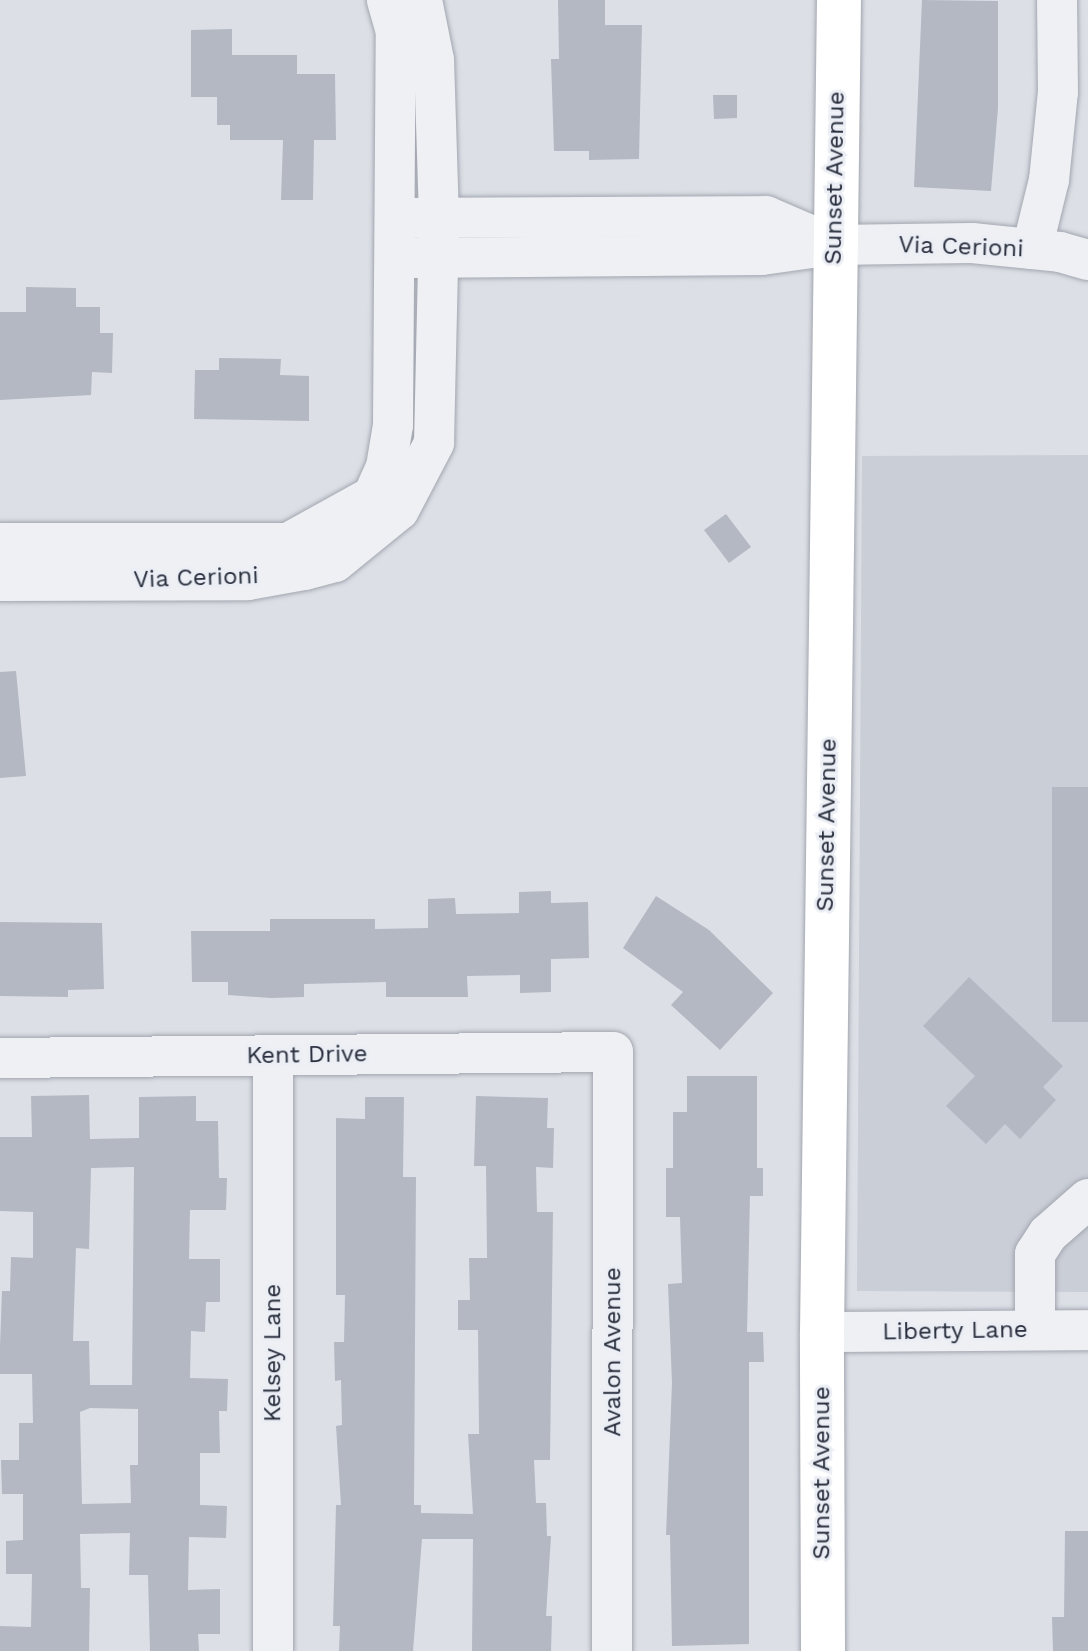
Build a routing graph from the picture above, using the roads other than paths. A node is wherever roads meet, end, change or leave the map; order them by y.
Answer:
1 (387, 0) edge
2 (422, 0) edge
3 (839, 0) edge
4 (1057, 0) edge
5 (397, 218) junction
6 (439, 218) junction
7 (833, 245) junction
8 (1032, 249) junction
9 (396, 258) junction
10 (438, 258) junction
11 (1088, 260) edge
12 (0, 543) edge
13 (0, 581) edge
14 (613, 1052) joint
15 (273, 1055) junction
16 (0, 1058) edge
17 (1081, 1212) edge
18 (1035, 1330) junction
19 (1088, 1330) edge
20 (822, 1332) junction
21 (273, 1651) edge
22 (612, 1651) edge
23 (823, 1651) edge

1 - 5 street, Via Cerioni
2 - 6 street, Via Cerioni
3 - 7 main road, Sunset Avenue
4 - 8 street
5 - 6 street, Via Cerioni
5 - 9 street, Via Cerioni
6 - 7 street, Via Cerioni
6 - 10 street, Via Cerioni
7 - 8 street, Via Cerioni
7 - 10 street, Via Cerioni
7 - 20 main road, Sunset Avenue
8 - 11 street, Via Cerioni
9 - 10 street, Via Cerioni
9 - 12 street, Via Cerioni
10 - 13 street, Via Cerioni
14 - 15 street, Kent Drive
14 - 22 street, Avalon Avenue
15 - 16 street, Kent Drive
15 - 21 street, Kelsey Lane
17 - 18 street
18 - 19 street, Liberty Lane
18 - 20 street, Liberty Lane
20 - 23 main road, Sunset Avenue

